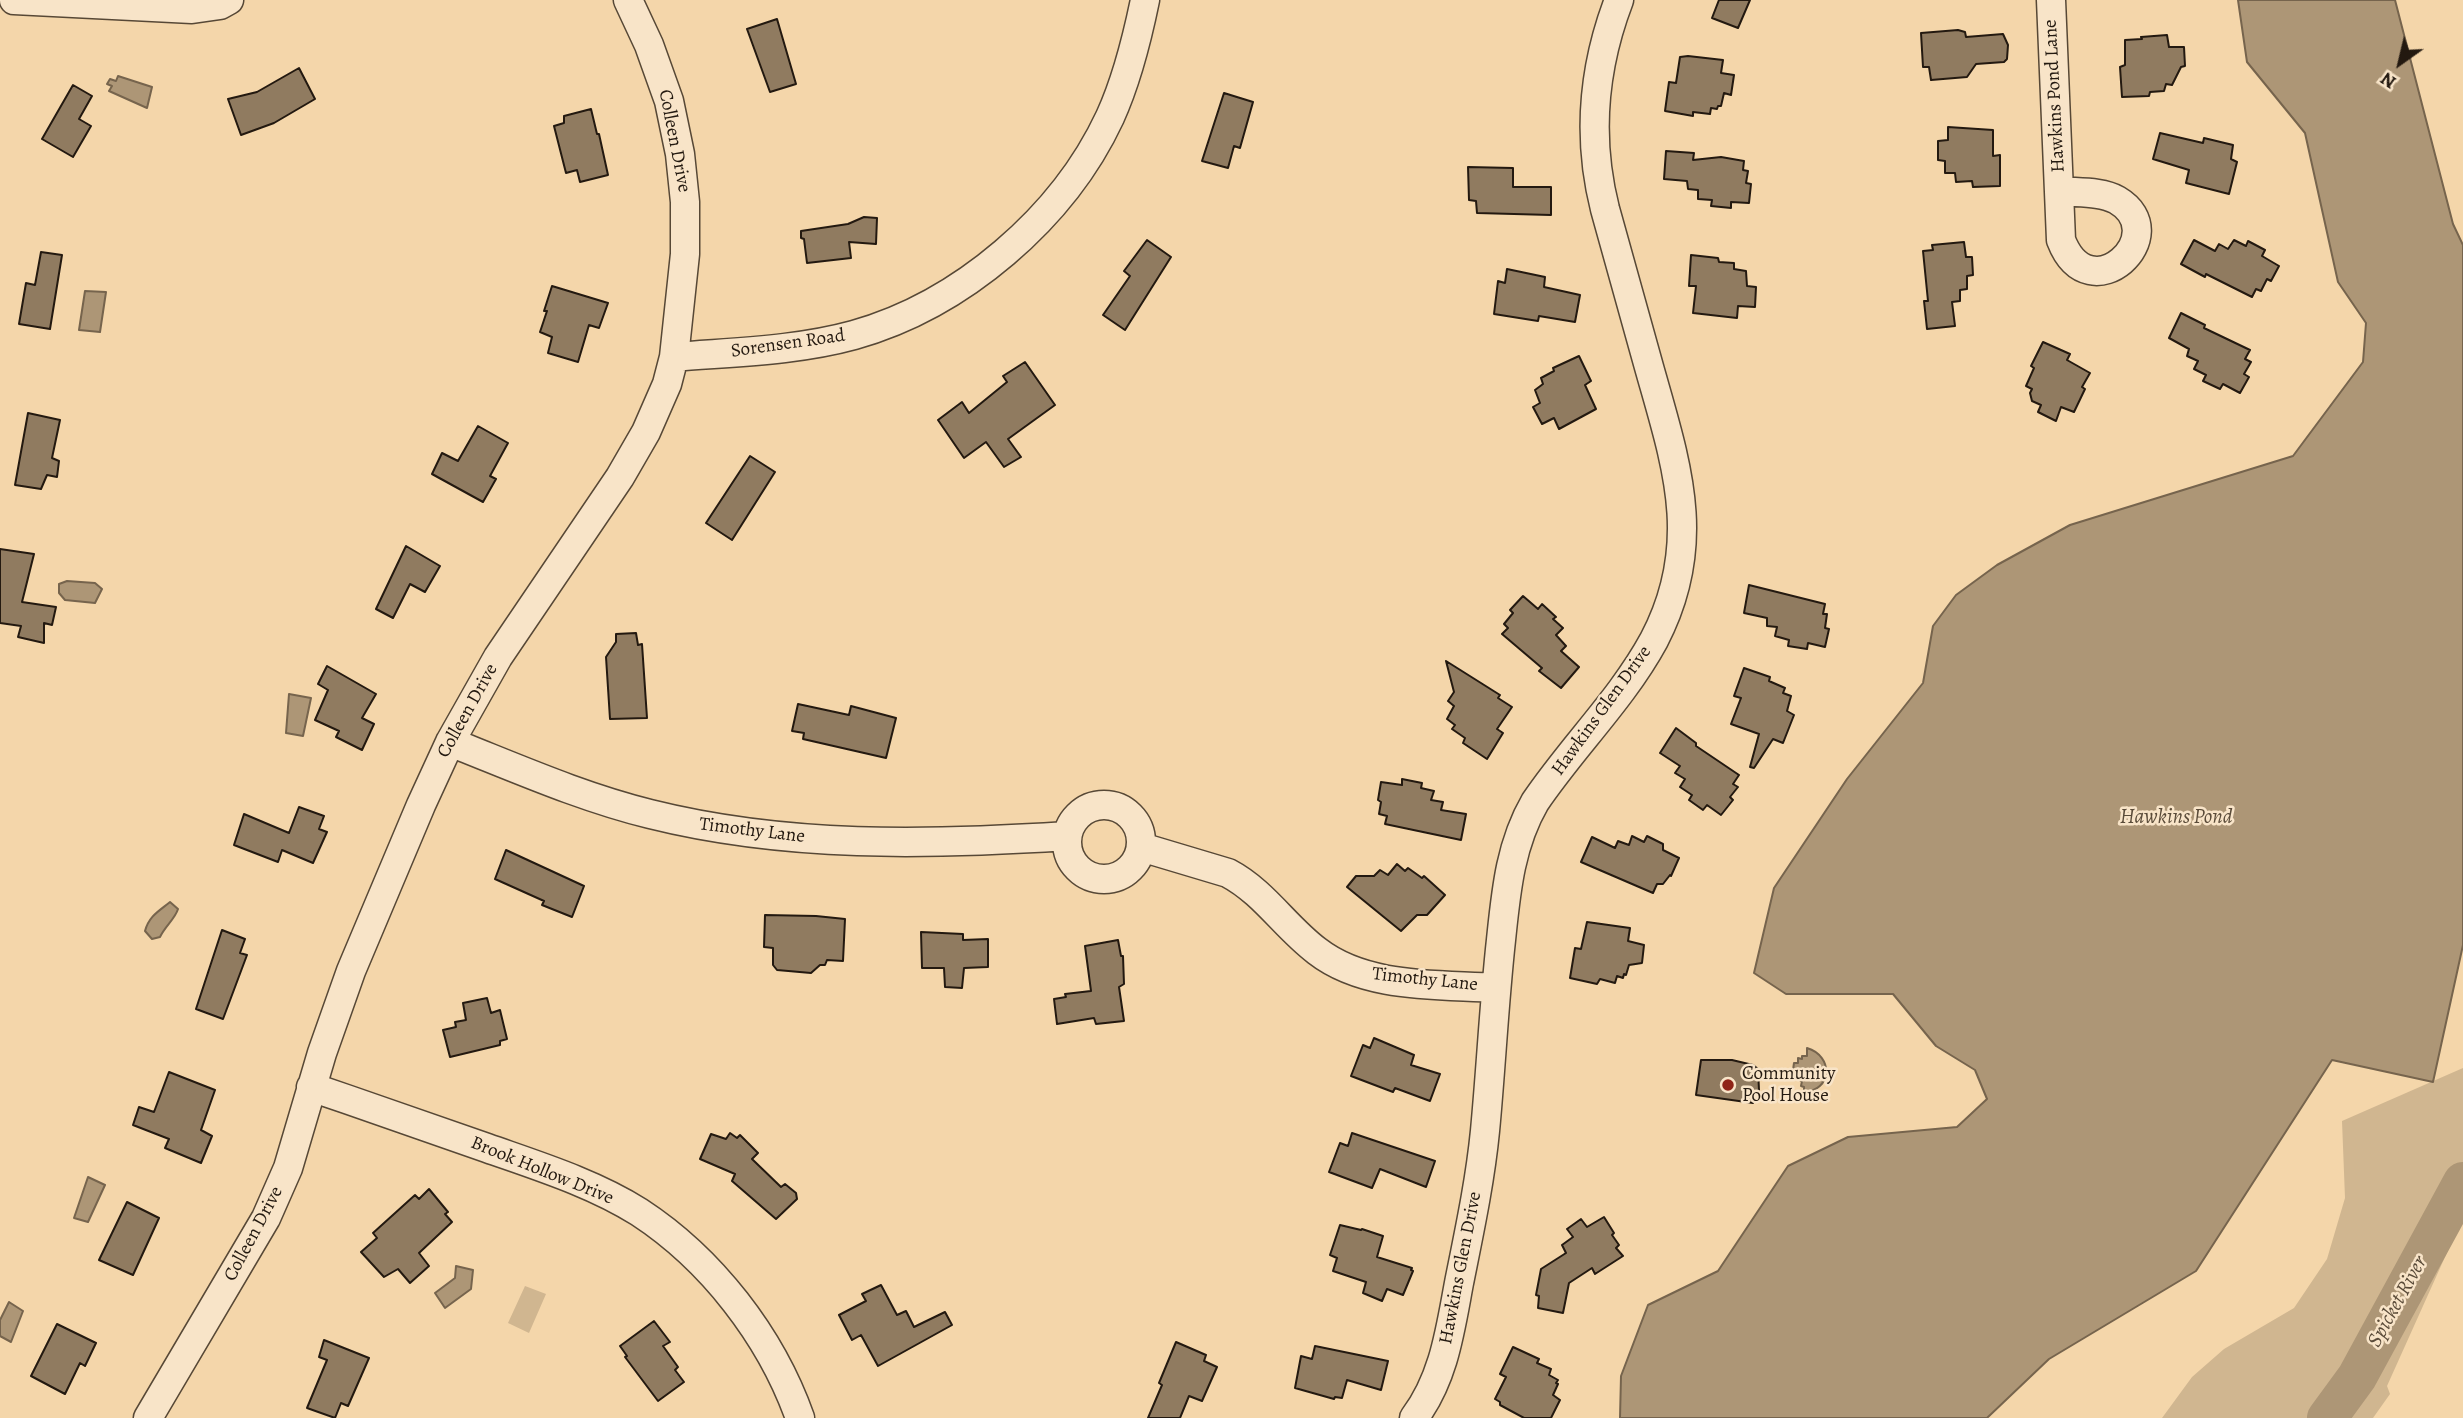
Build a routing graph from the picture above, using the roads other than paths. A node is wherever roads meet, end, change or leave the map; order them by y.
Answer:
1 (15, 0) edge
2 (229, 0) edge
3 (609, 0) edge
4 (619, 0) edge
5 (628, 0) edge
6 (1145, 0) edge
7 (1619, 0) edge
8 (2051, 0) edge
9 (2059, 191) dead end
10 (674, 357) junction
11 (450, 742) junction
12 (1068, 836) junction
13 (1141, 847) junction
14 (1496, 988) junction
15 (312, 1087) junction
16 (148, 1418) edge
17 (800, 1418) edge
18 (1414, 1418) edge

1 - 2 street
3 - 4 street
5 - 10 street, Colleen Drive
6 - 10 street, Sorensen Road
7 - 14 street, Hawkins Glen Drive
8 - 9 street, Hawkins Pond Lane
10 - 11 street, Colleen Drive
11 - 12 street, Timothy Lane
11 - 15 street, Colleen Drive
12 - 13 street
12 - 13 street
13 - 14 street, Timothy Lane
14 - 18 street, Hawkins Glen Drive
15 - 16 street, Colleen Drive
15 - 17 street, Brook Hollow Drive

